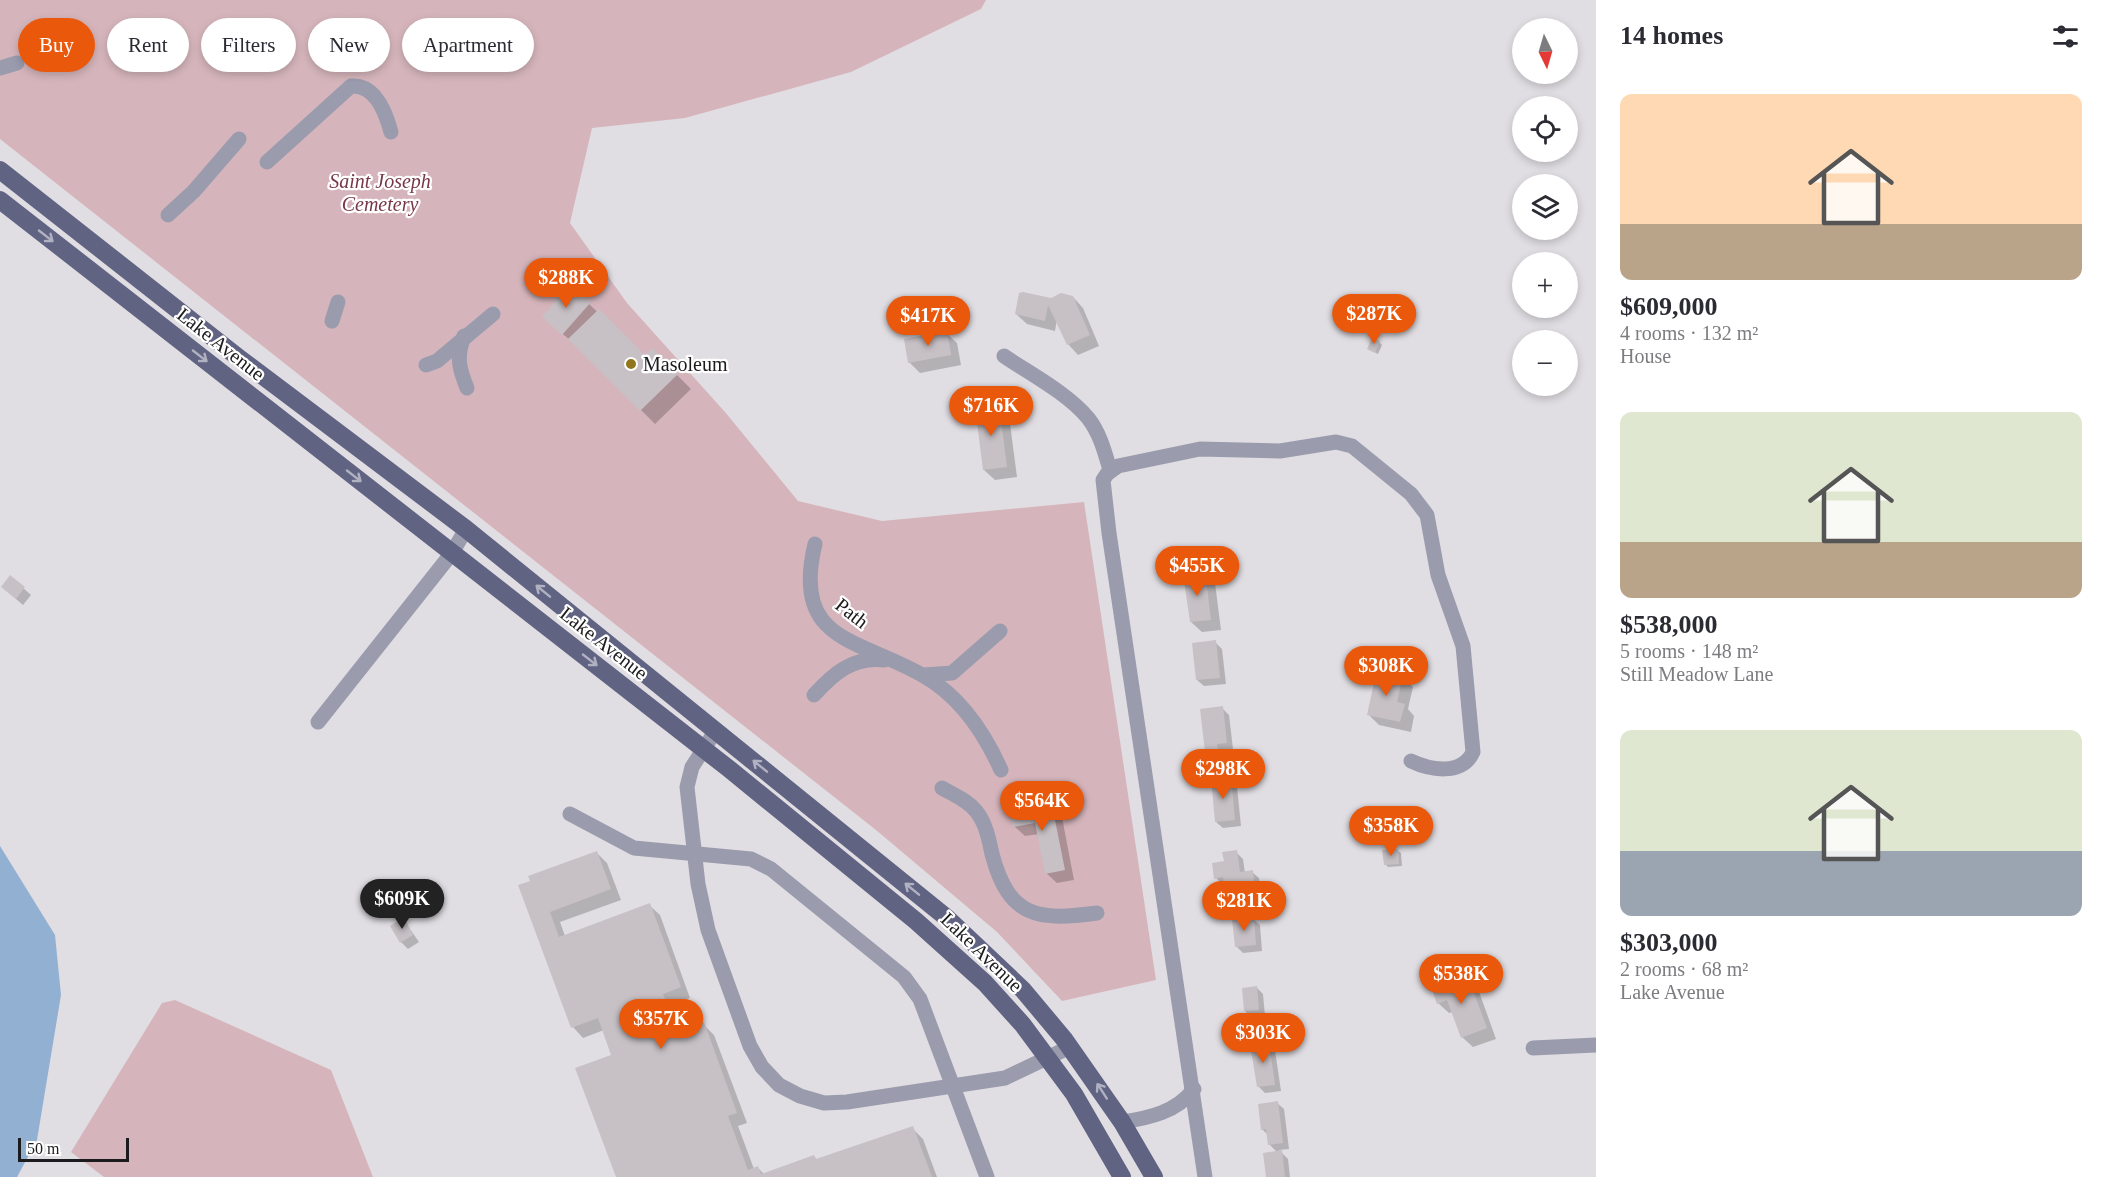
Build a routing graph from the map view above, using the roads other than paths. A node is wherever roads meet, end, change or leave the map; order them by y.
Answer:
1 (17, 63) dead end
2 (0, 68) edge
3 (391, 132) dead end
4 (239, 139) dead end
5 (267, 162) dead end
6 (0, 170) edge
7 (0, 200) edge
8 (168, 215) dead end
9 (338, 303) dead end
10 (493, 314) dead end
11 (332, 321) dead end
12 (464, 336) junction
13 (1004, 356) dead end
14 (426, 365) dead end
15 (467, 388) dead end
16 (1110, 471) junction
17 (465, 529) junction
18 (815, 544) dead end
19 (452, 553) junction
20 (1000, 631) dead end
21 (855, 643) junction
22 (892, 661) junction
23 (857, 662) junction
24 (924, 675) junction
25 (814, 695) dead end
26 (318, 722) dead end
27 (716, 730) junction
28 (704, 749) junction
29 (1411, 761) dead end
30 (1001, 770) dead end
31 (942, 788) dead end
32 (570, 814) dead end
33 (694, 854) junction
34 (1097, 913) dead end
35 (1596, 1046) edge
36 (1070, 1047) junction
37 (1533, 1048) dead end
38 (1048, 1057) junction
39 (954, 1086) junction
40 (1194, 1089) junction
41 (1122, 1122) junction
42 (987, 1177) edge
43 (1122, 1177) edge
44 (1154, 1177) edge
45 (1205, 1177) edge

1 - 2 street
3 - 5 street
4 - 8 street
6 - 17 main road, Lake Avenue
7 -> 19 main road, Lake Avenue
9 - 11 street
10 - 12 street
12 - 14 street
12 - 15 street
13 - 16 street
16 - 29 street
16 - 40 street
17 - 19 street
27 -> 17 main road, Lake Avenue
18 - 21 street, Path
19 - 26 street
19 -> 28 main road, Lake Avenue
20 - 24 street, Path
21 - 22 street, Path
21 - 23 street
22 - 23 street, Path
22 - 24 street, Path
23 - 25 street, Path
24 - 30 street, Path
27 - 28 street
36 -> 27 main road, Lake Avenue
28 - 33 street
28 - 38 main road, Lake Avenue
31 - 34 street
32 - 33 street
33 - 39 street
33 - 39 street
35 - 37 street
36 - 38 street
41 -> 36 main road, Lake Avenue
38 - 39 street
38 - 43 main road, Lake Avenue
39 - 42 street
40 - 41 street
40 - 45 street
41 - 44 main road, Lake Avenue

